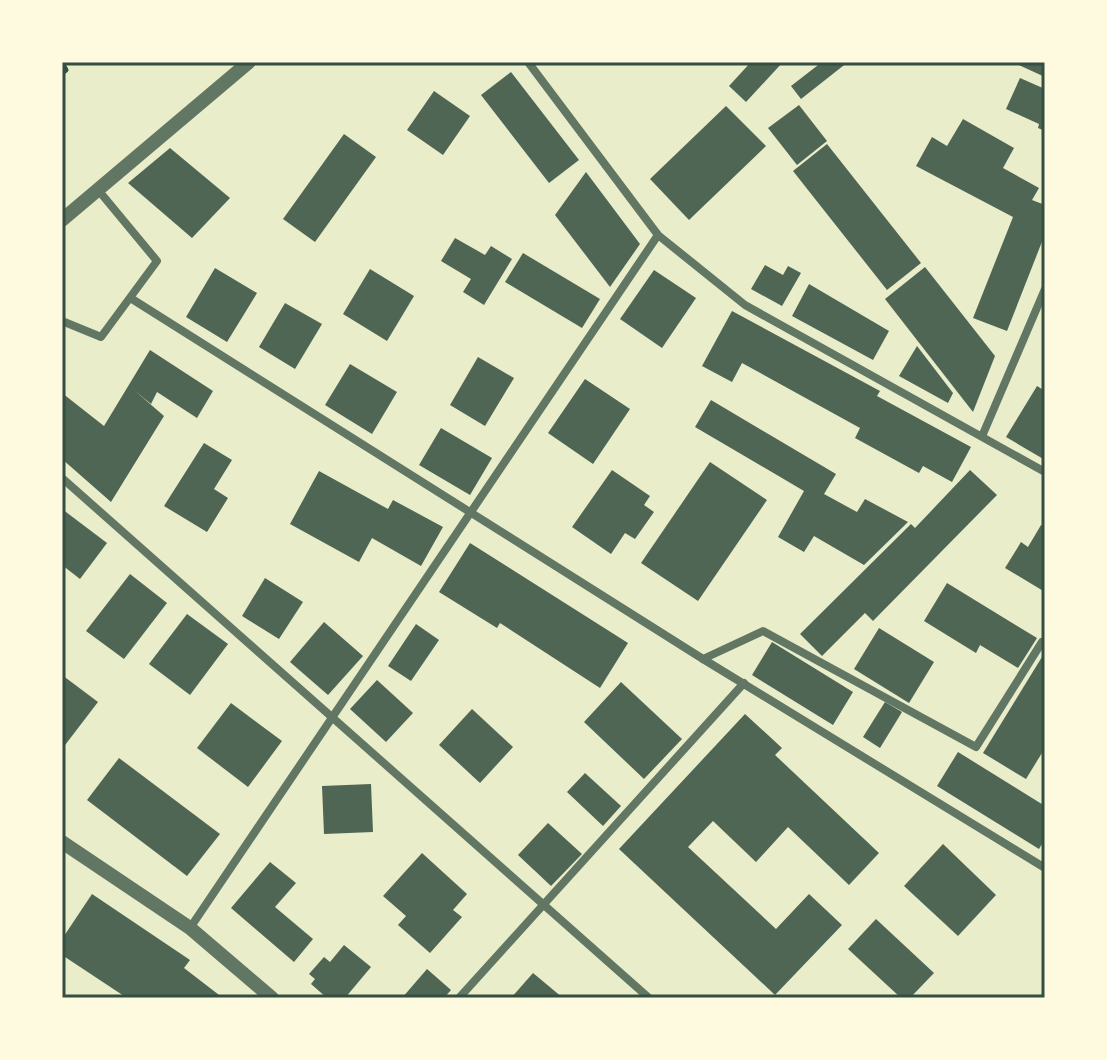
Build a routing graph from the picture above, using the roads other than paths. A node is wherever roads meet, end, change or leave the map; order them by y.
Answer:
1 (249, 62) edge
2 (528, 62) edge
3 (99, 191) junction
4 (62, 220) edge
5 (658, 235) junction
6 (1045, 289) edge
7 (132, 299) junction
8 (62, 321) edge
9 (983, 434) junction
10 (1045, 472) edge
11 (62, 478) edge
12 (471, 510) junction
13 (1045, 644) edge
14 (703, 659) junction
15 (744, 683) junction
16 (331, 717) junction
17 (62, 842) edge
18 (1045, 868) edge
19 (543, 904) junction
20 (190, 928) junction
21 (272, 998) edge
22 (459, 998) edge
23 (649, 998) edge

1 - 3 street
2 - 5 street
3 - 4 street
3 - 7 street
5 - 9 street
5 - 12 street
6 - 9 street
7 - 8 street
7 - 12 street
9 - 10 street
11 - 16 street
12 - 14 street
12 - 16 street
13 - 14 street
14 - 15 street
15 - 18 street
15 - 19 street
16 - 19 street
16 - 20 street
17 - 20 street
19 - 22 street
19 - 23 street
20 - 21 street

